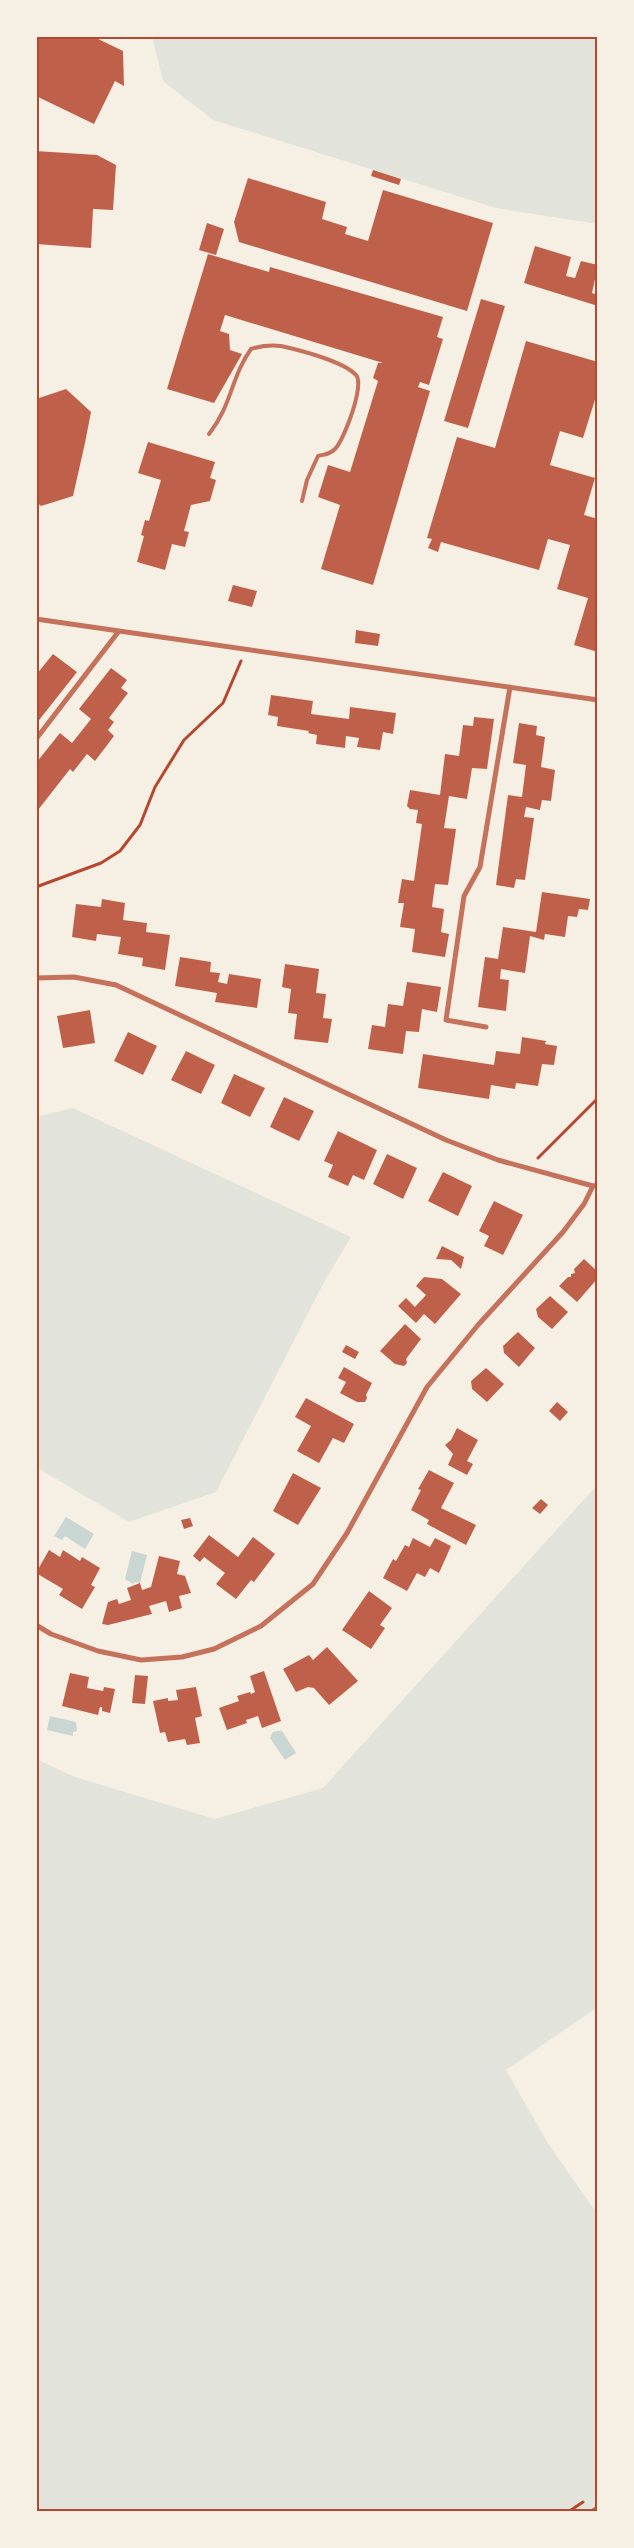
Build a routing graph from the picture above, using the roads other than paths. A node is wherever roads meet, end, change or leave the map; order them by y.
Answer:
1 (209, 434) dead end
2 (302, 501) dead end
3 (36, 619) edge
4 (120, 631) junction
5 (510, 687) junction
6 (598, 700) edge
7 (36, 738) edge
8 (36, 978) edge
9 (486, 1027) dead end
10 (595, 1185) edge
11 (36, 1625) edge

1 - 2 lane
3 - 4 street
4 - 5 street
4 - 7 street
5 - 6 street
5 - 9 street
8 - 10 street
10 - 11 street

